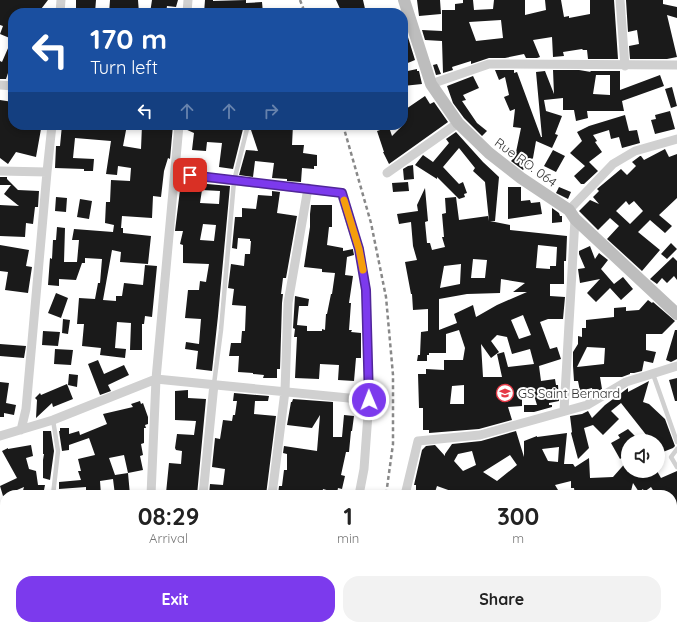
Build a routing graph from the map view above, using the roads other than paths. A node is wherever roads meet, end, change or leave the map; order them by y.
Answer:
1 (620, 0) edge
2 (408, 12) edge
3 (677, 65) edge
4 (625, 66) junction
5 (431, 84) junction
6 (458, 123) junction
7 (51, 130) edge
8 (179, 130) edge
9 (247, 130) edge
10 (677, 139) edge
11 (0, 171) edge
12 (47, 172) junction
13 (175, 174) junction
14 (387, 174) dead end
15 (234, 181) junction
16 (308, 188) junction
17 (572, 215) junction
18 (677, 314) edge
19 (677, 366) edge
20 (653, 374) junction
21 (156, 379) junction
22 (214, 384) junction
23 (285, 391) junction
24 (369, 400) junction
25 (564, 411) junction
26 (53, 420) junction
27 (20, 430) junction
28 (0, 436) edge
29 (677, 442) edge
30 (677, 449) edge
31 (677, 467) edge
32 (54, 490) edge
33 (151, 490) edge
34 (203, 490) edge
35 (273, 490) edge
36 (360, 490) edge
37 (408, 490) edge

1 - 4 street
2 - 5 street, Rue RO. 064
3 - 4 street
4 - 5 street
5 - 6 street, Rue RO. 064
6 - 14 street
6 - 17 street, Rue RO. 064
7 - 12 street
8 - 13 street
9 - 15 lane
10 - 17 street
11 - 12 street
12 - 27 street
13 - 15 street
13 - 21 street
15 - 16 street
15 - 22 lane
16 - 23 street
16 - 24 street
17 - 18 street, Rue RO. 064
17 - 25 street
19 - 20 street
20 - 25 street
20 - 29 lane
21 - 22 street
21 - 26 street
21 - 33 street
22 - 23 street
22 - 34 street
23 - 24 street
23 - 35 street
24 - 36 street
25 - 37 street
26 - 27 street
26 - 32 lane
27 - 28 street
30 - 31 lane

